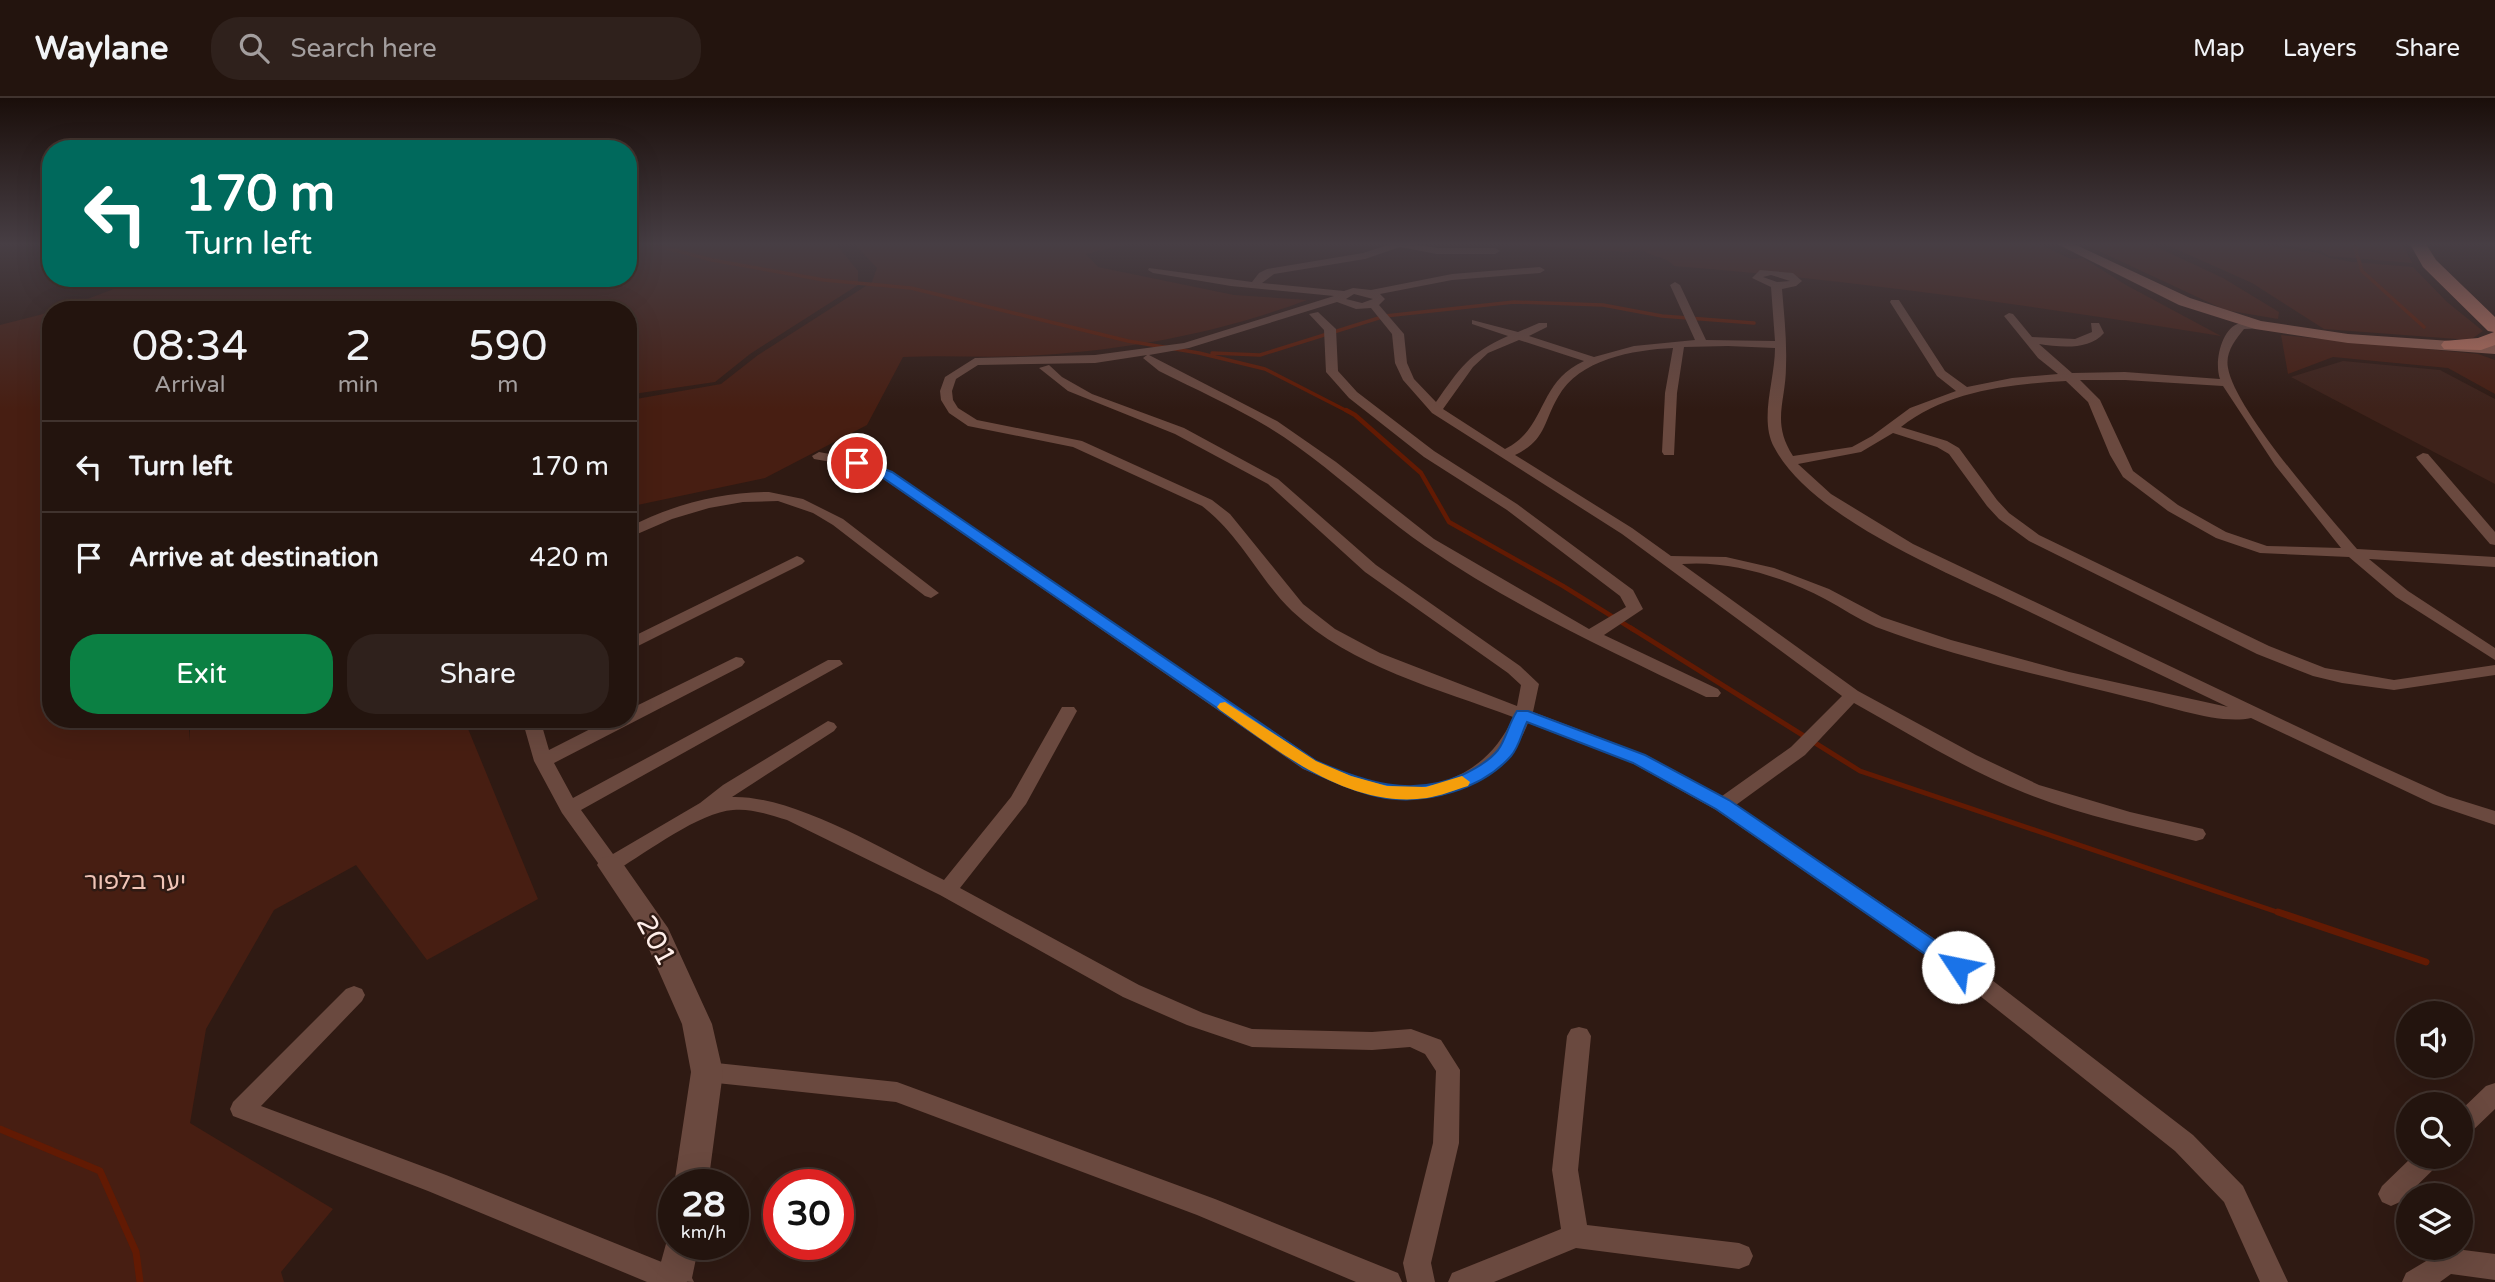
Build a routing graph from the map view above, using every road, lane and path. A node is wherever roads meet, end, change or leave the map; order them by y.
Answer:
1 (1332, 299) edge
2 (1346, 299) edge
3 (1369, 299) edge
4 (1373, 299) edge
5 (1682, 299) edge
6 (1777, 299) edge
7 (2177, 299) edge
8 (2466, 299) edge
9 (1895, 302) dead end
10 (1355, 305) junction
11 (1314, 314) junction
12 (2009, 316) dead end
13 (1476, 322) dead end
14 (1543, 325) dead end
15 (2095, 325) dead end
16 (2260, 326) junction
17 (2495, 327) edge
18 (1519, 335) junction
19 (2495, 338) edge
20 (2027, 340) junction
21 (1210, 342) junction
22 (1702, 343) junction
23 (1679, 344) junction
24 (1780, 345) junction
25 (2451, 345) junction
26 (2495, 349) edge
27 (1155, 355) junction
28 (1595, 361) junction
29 (972, 365) junction
30 (1045, 368) junction
31 (2069, 377) junction
32 (2227, 383) junction
33 (1965, 391) junction
34 (1436, 410) junction
35 (1891, 428) junction
36 (1669, 452) dead end
37 (1506, 454) junction
38 (819, 456) dead end
39 (2423, 457) dead end
40 (1788, 461) junction
41 (637, 528) edge
42 (2495, 541) edge
43 (2353, 553) junction
44 (797, 561) dead end
45 (1668, 561) junction
46 (2495, 562) edge
47 (931, 593) dead end
48 (1591, 636) junction
49 (637, 641) edge
50 (2495, 655) edge
51 (736, 662) dead end
52 (834, 664) dead end
53 (2495, 670) edge
54 (1712, 693) dead end
55 (1852, 695) junction
56 (1068, 711) dead end
57 (637, 712) edge
58 (1522, 714) junction
59 (2257, 714) junction
60 (828, 727) dead end
61 (533, 728) edge
62 (606, 728) edge
63 (542, 761) junction
64 (1723, 804) junction
65 (569, 808) junction
66 (707, 808) junction
67 (2495, 818) edge
68 (2196, 834) dead end
69 (610, 865) junction
70 (947, 890) junction
71 (354, 995) dead end
72 (1579, 1036) dead end
73 (707, 1072) junction
74 (2495, 1093) edge
75 (2473, 1114) edge
76 (693, 1169) edge
77 (2417, 1169) edge
78 (2391, 1194) dead end
79 (1575, 1236) junction
80 (1739, 1256) dead end
81 (678, 1260) edge
82 (2495, 1267) edge
83 (675, 1281) edge
84 (1388, 1282) edge
85 (1422, 1282) edge
86 (1462, 1282) edge
87 (2274, 1282) edge
88 (2416, 1282) edge

1 - 21 street
2 - 10 street
3 - 10 street
4 - 34 street
5 - 22 street
6 - 24 street
7 - 16 main road
8 - 17 highway
9 - 33 street
10 - 11 street
11 - 21 street
11 - 48 street
12 - 20 street
13 - 18 street
14 - 18 street
15 - 20 street
16 - 25 main road
16 - 32 street
18 - 28 street
18 - 34 street
19 - 25 highway
20 - 31 street
21 - 27 street
22 - 23 street
22 - 24 street
23 - 28 street
23 - 36 street
24 - 40 street
25 - 26 main road
27 - 29 street
27 - 30 street
27 - 48 street
28 - 37 street
29 - 30 street
29 - 58 street
30 - 58 street
31 - 32 street
31 - 33 street
31 - 43 street
32 - 43 street
33 - 35 street
34 - 37 street
35 - 40 street
35 - 53 street
37 - 45 street
38 - 58 street
39 - 42 street
40 - 59 street
41 - 47 street
43 - 46 street
43 - 50 street
44 - 49 street
45 - 55 street
45 - 59 street
48 - 54 street
51 - 57 street
52 - 65 street
55 - 64 street
55 - 68 street
56 - 70 street
58 - 64 street
59 - 67 street
60 - 66 street
61 - 63 street, 201
62 - 63 street
63 - 65 street, 201
64 - 87 street
65 - 69 street, 201
66 - 69 street
66 - 70 street
69 - 73 street, 201
70 - 85 street
71 - 83 street
72 - 79 street
73 - 76 street, 201
73 - 84 street
74 - 75 street
77 - 78 street
79 - 80 street
79 - 86 street
81 - 83 street
82 - 88 street

